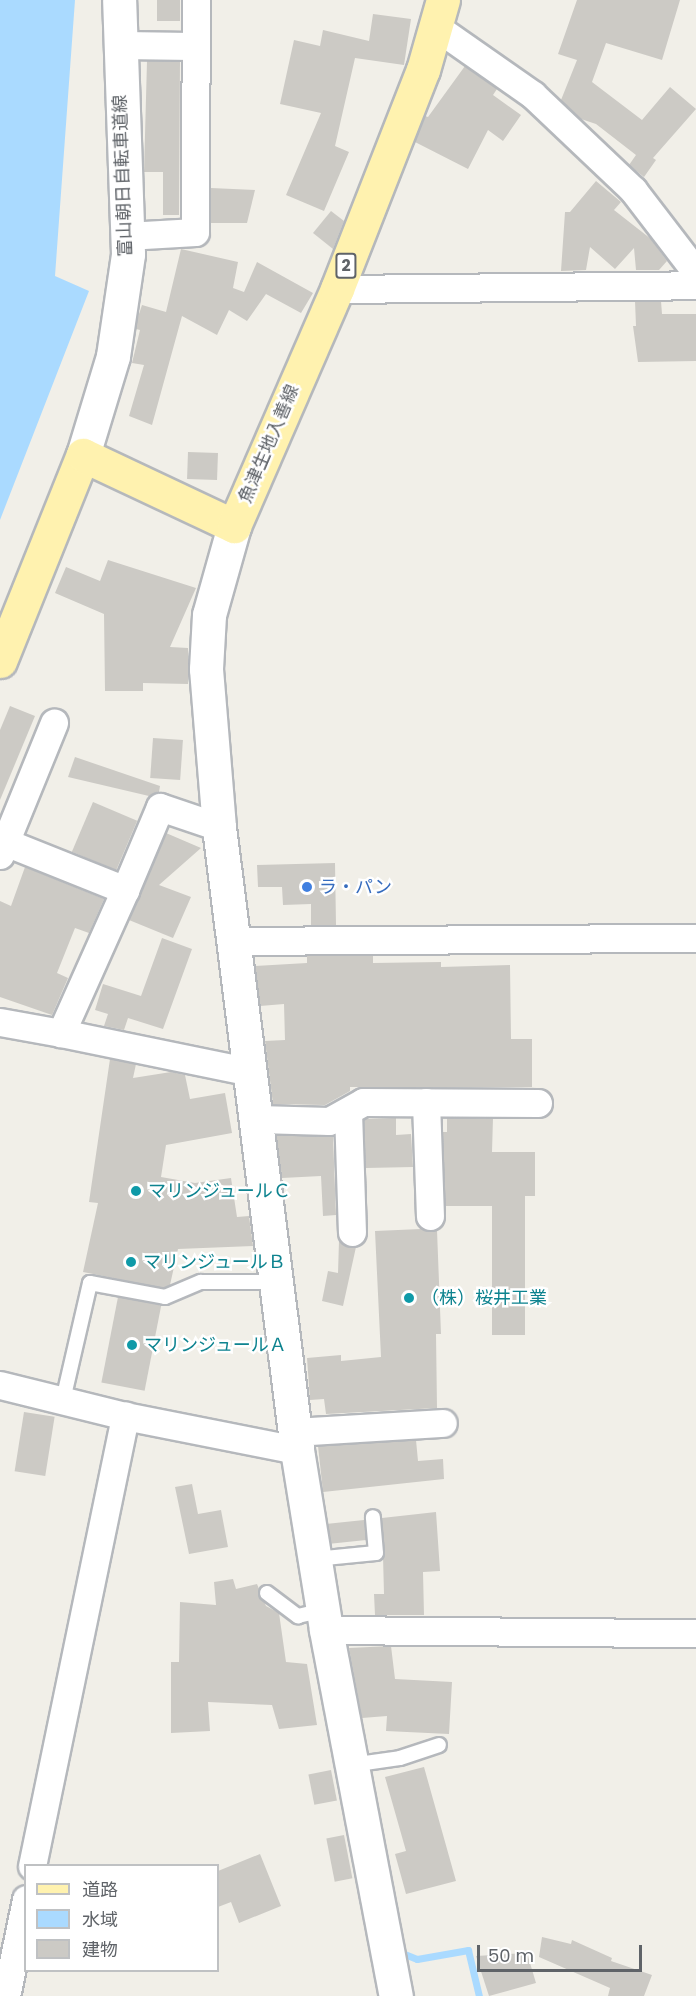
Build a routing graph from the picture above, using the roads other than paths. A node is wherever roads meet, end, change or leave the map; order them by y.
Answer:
1 (119, 0) edge
2 (196, 0) edge
3 (440, 14) edge
4 (119, 45) junction
5 (195, 46) junction
6 (128, 236) junction
7 (696, 272) edge
8 (696, 285) edge
9 (337, 289) junction
10 (83, 455) junction
11 (234, 526) junction
12 (0, 661) edge
13 (54, 723) dead end
14 (219, 827) junction
15 (2, 846) edge
16 (125, 890) junction
17 (696, 938) edge
18 (233, 941) junction
19 (0, 1022) edge
20 (61, 1033) junction
21 (251, 1072) junction
22 (426, 1102) junction
23 (538, 1103) dead end
24 (348, 1112) junction
25 (258, 1119) junction
26 (430, 1216) dead end
27 (352, 1232) dead end
28 (278, 1282) junction
29 (0, 1385) edge
30 (63, 1400) junction
31 (125, 1416) junction
32 (443, 1423) dead end
33 (296, 1441) junction
34 (373, 1517) dead end
35 (315, 1560) junction
36 (267, 1593) dead end
37 (324, 1620) junction
38 (696, 1634) edge
39 (439, 1745) dead end
40 (351, 1765) junction
41 (32, 1864) edge
42 (24, 1909) edge
43 (6, 1996) edge
44 (396, 1996) edge

1 - 4 street, 富山朝日自転車道線
2 - 5 street
3 - 7 street
3 - 9 main road, 魚津生地入善線 / 2
4 - 5 street
4 - 6 street, 富山朝日自転車道線
5 - 6 street
6 - 10 street, 富山朝日自転車道線
8 - 9 street
9 - 11 main road, 魚津生地入善線 / 2
10 - 11 main road, 魚津生地入善線
10 - 12 main road
11 - 14 street
13 - 15 street
14 - 16 street
14 - 18 street
15 - 16 street
16 - 20 street
17 - 18 street
18 - 21 street
19 - 20 street
20 - 21 street
21 - 25 street
22 - 23 street
22 - 24 street
22 - 26 street
24 - 25 street
24 - 27 street
25 - 28 street
28 - 30 lane
28 - 33 street
29 - 30 street
30 - 31 street
31 - 33 street
31 - 41 street
32 - 33 street
33 - 35 street
34 - 35 lane
35 - 37 street
36 - 37 lane
37 - 38 street
37 - 40 street
39 - 40 lane
40 - 44 street
42 - 43 street

